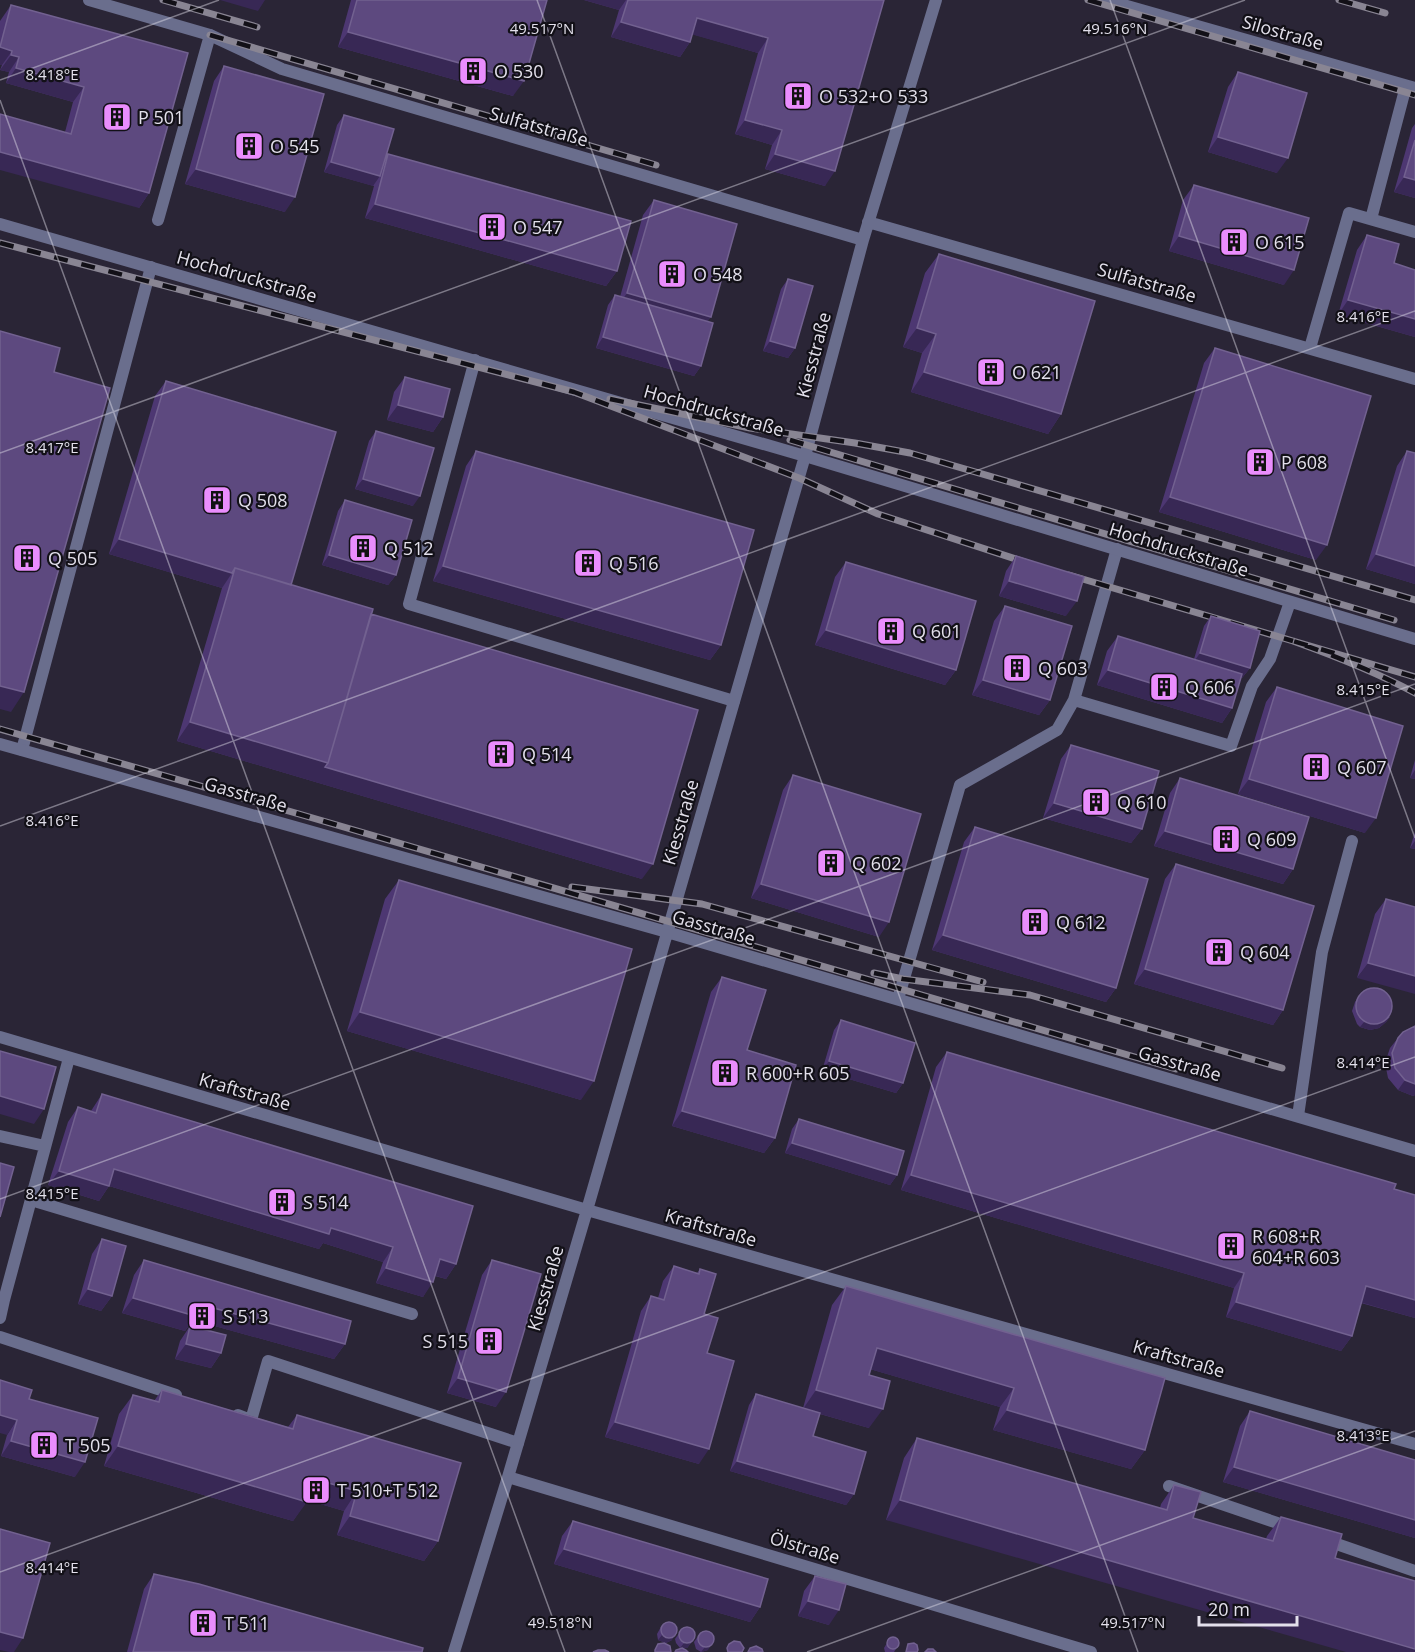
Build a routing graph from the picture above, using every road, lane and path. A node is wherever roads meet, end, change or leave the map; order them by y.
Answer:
1 (89, 0) edge
2 (936, 0) edge
3 (1106, 0) edge
4 (210, 35) junction
5 (1411, 87) edge
6 (1371, 219) junction
7 (158, 220) dead end
8 (868, 222) junction
9 (0, 224) edge
10 (1415, 232) edge
11 (863, 240) junction
12 (151, 267) junction
13 (1310, 348) junction
14 (475, 360) junction
15 (1415, 379) edge
16 (805, 456) junction
17 (1117, 549) junction
18 (1290, 602) junction
19 (1415, 639) edge
20 (1074, 700) junction
21 (734, 701) junction
22 (0, 744) edge
23 (22, 750) junction
24 (1352, 841) dead end
25 (667, 932) junction
26 (898, 999) junction
27 (0, 1037) edge
28 (69, 1058) junction
29 (1298, 1116) junction
30 (0, 1136) edge
31 (45, 1146) junction
32 (1415, 1151) edge
33 (31, 1200) junction
34 (587, 1210) junction
35 (2, 1299) edge
36 (412, 1314) dead end
37 (0, 1318) edge
38 (0, 1337) edge
39 (186, 1398) edge
40 (229, 1412) edge
41 (518, 1443) junction
42 (1415, 1444) edge
43 (508, 1477) junction
44 (1169, 1486) dead end
45 (1415, 1571) edge
46 (454, 1652) edge
47 (1091, 1652) edge

1 - 4 street, Sulfatstraße
2 - 8 street, Kiesstraße
3 - 5 street, Silostraße
4 - 7 street
4 - 11 street, Sulfatstraße
5 - 6 street
6 - 10 street
6 - 13 street
8 - 11 street, Kiesstraße
8 - 13 street, Sulfatstraße
9 - 12 street, Hochdruckstraße
11 - 16 street, Kiesstraße
12 - 14 street, Hochdruckstraße
12 - 23 street
13 - 15 street, Sulfatstraße
14 - 16 street, Hochdruckstraße
14 - 21 street
16 - 17 street, Hochdruckstraße
16 - 21 street, Kiesstraße
17 - 18 street, Hochdruckstraße
17 - 20 street
18 - 19 street, Hochdruckstraße
18 - 20 street
20 - 26 street
21 - 25 street, Kiesstraße
22 - 23 street, Gasstraße
23 - 25 street, Gasstraße
24 - 29 street
25 - 26 street, Gasstraße
25 - 34 street, Kiesstraße
26 - 29 street, Gasstraße
27 - 28 street, Kraftstraße
28 - 31 street
28 - 34 street, Kraftstraße
29 - 32 street, Gasstraße
30 - 31 street
31 - 33 street
33 - 35 street
33 - 36 street
34 - 41 street, Kiesstraße
34 - 42 street, Kraftstraße
35 - 37 street
38 - 39 street
40 - 41 street
41 - 43 street, Kiesstraße
43 - 46 street, Kiesstraße
43 - 47 street, Ölstraße
44 - 45 street

